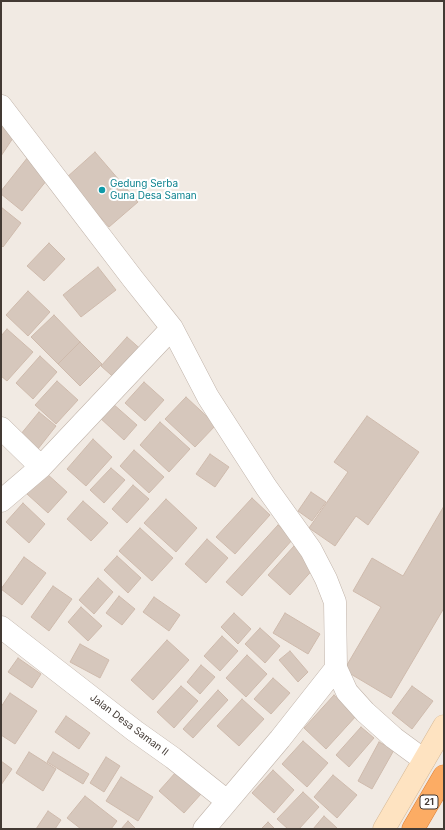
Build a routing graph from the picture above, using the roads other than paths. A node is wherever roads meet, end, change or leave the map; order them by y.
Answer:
1 (1, 106) edge
2 (172, 328) junction
3 (1, 428) edge
4 (40, 467) junction
5 (1, 501) edge
6 (1, 627) edge
7 (336, 668) junction
8 (444, 726) edge
9 (424, 760) junction
10 (444, 776) edge
11 (227, 801) junction
12 (204, 829) edge
13 (384, 829) edge
14 (413, 829) edge

1 - 2 street
2 - 4 street
2 - 7 street
3 - 4 street
4 - 5 street
6 - 11 street, Jalan Desa Saman II
7 - 9 street
7 - 11 street
8 - 9 street
9 - 13 street
10 - 14 highway, 21
11 - 12 street

